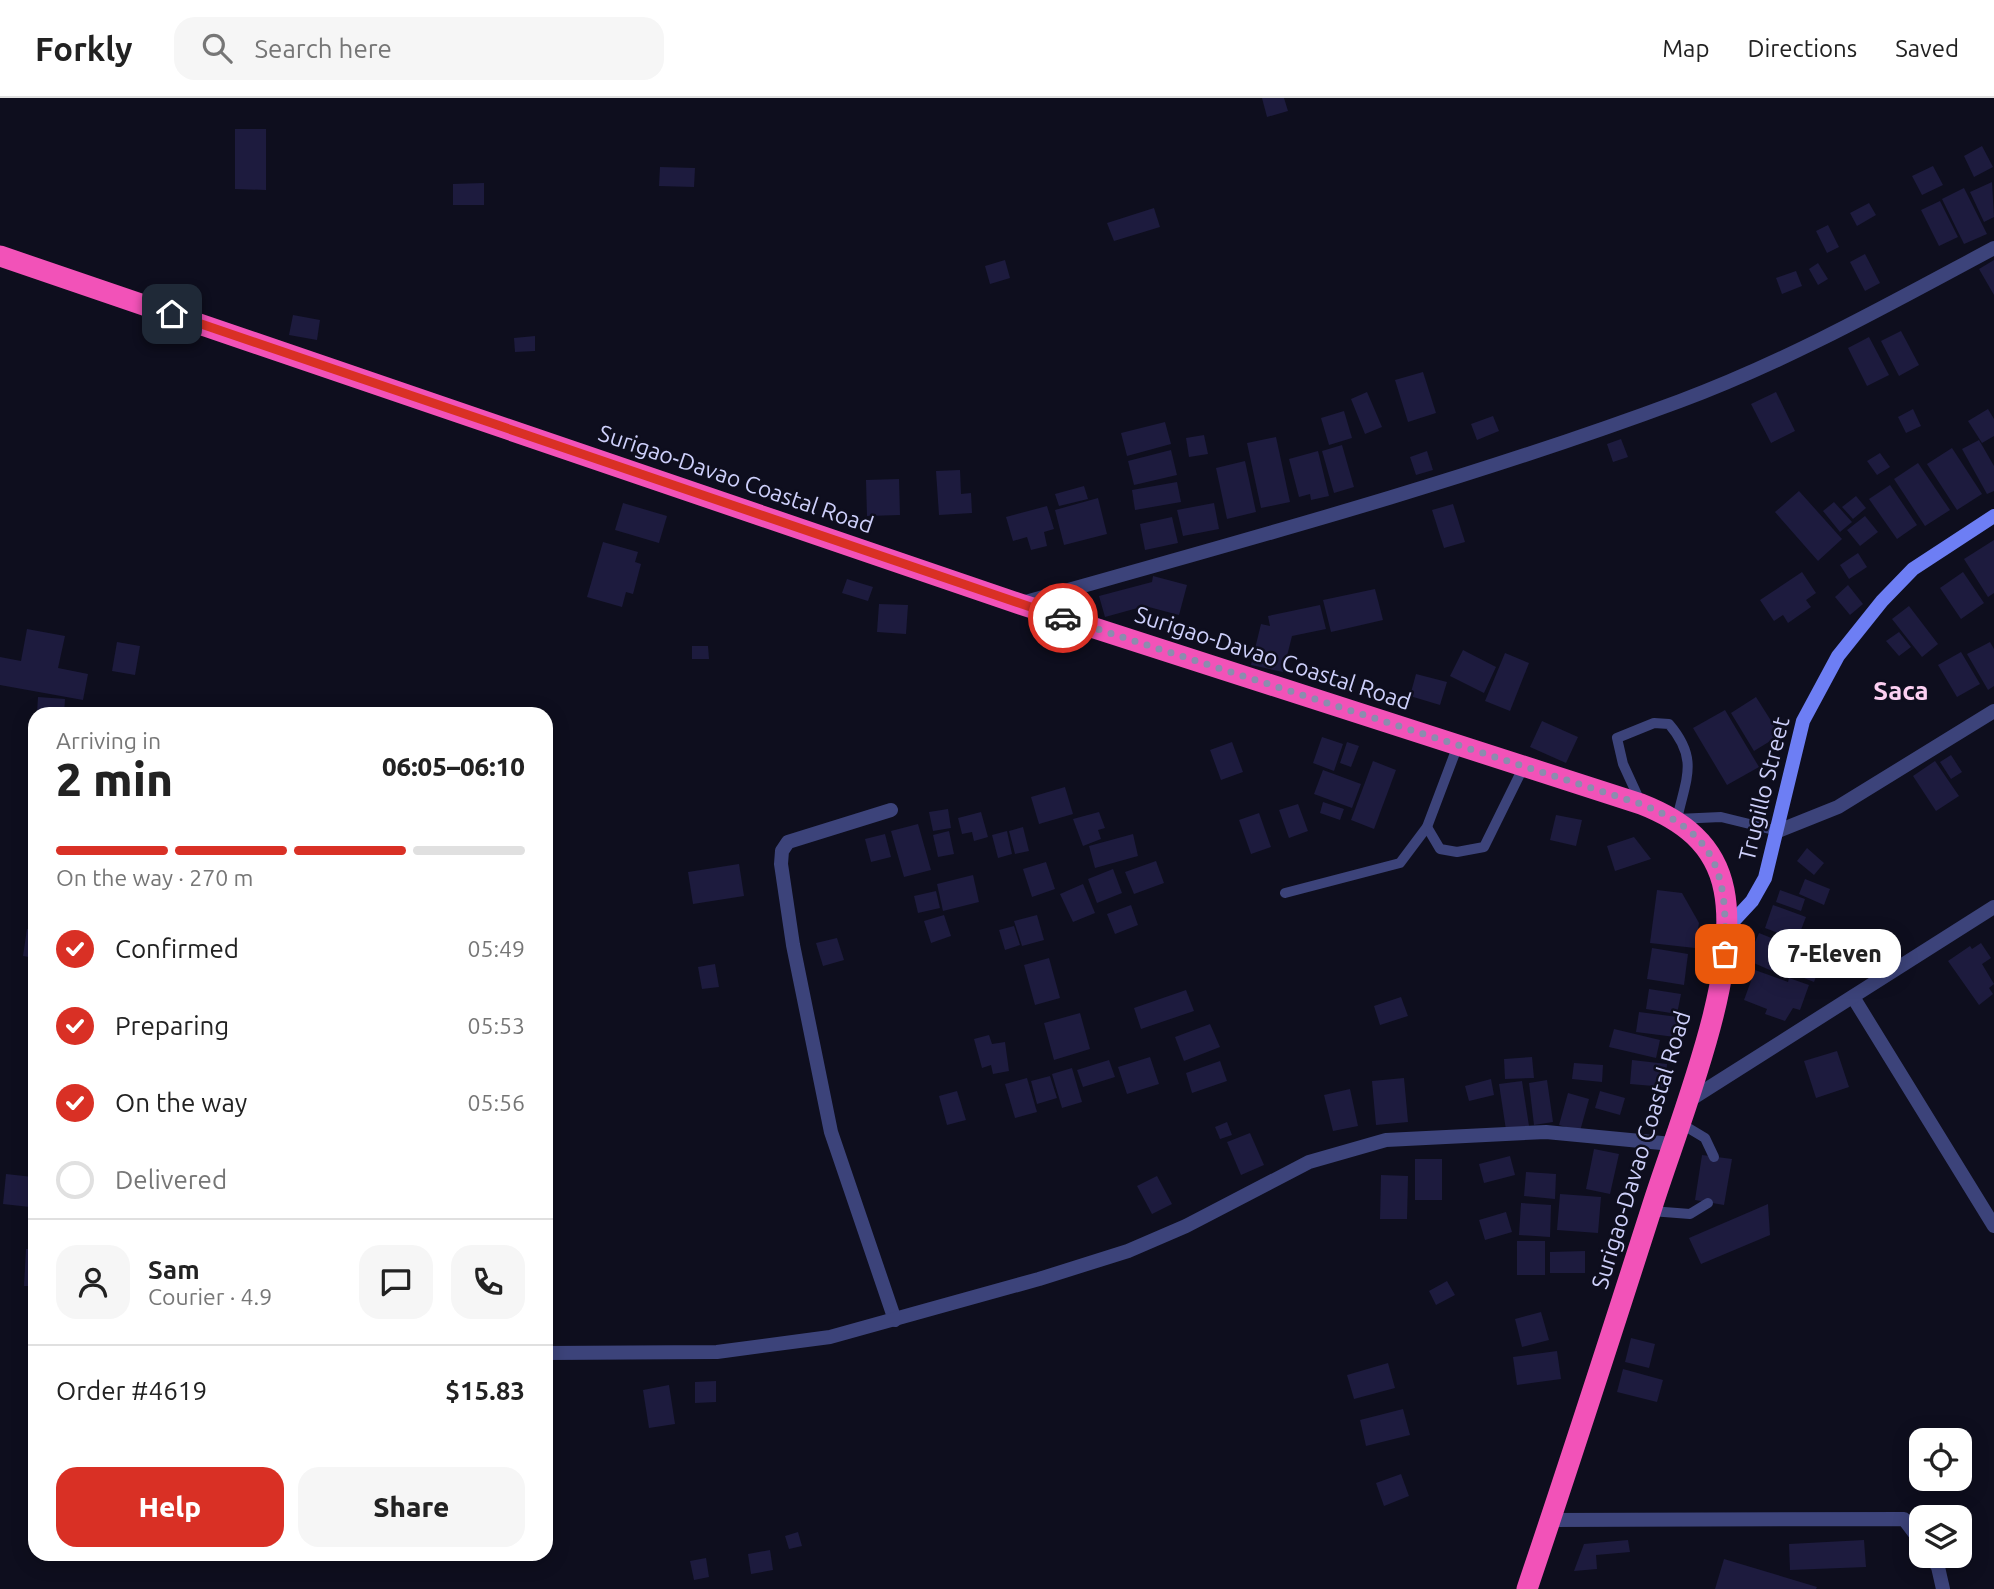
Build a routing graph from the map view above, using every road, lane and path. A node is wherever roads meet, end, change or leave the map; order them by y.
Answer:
1 (1994, 248) edge
2 (0, 256) edge
3 (1994, 516) edge
4 (1020, 604) junction
5 (1994, 710) edge
6 (1458, 745) junction
7 (1524, 766) junction
8 (1641, 804) junction
9 (891, 810) dead end
10 (1677, 819) junction
11 (1427, 827) junction
12 (1778, 831) junction
13 (1285, 892) dead end
14 (1994, 907) edge
15 (1726, 929) junction
16 (1853, 997) junction
17 (1688, 1101) junction
18 (1680, 1123) junction
19 (1672, 1144) junction
20 (1714, 1157) dead end
21 (1708, 1203) dead end
22 (1651, 1210) junction
23 (1994, 1226) edge
24 (895, 1320) junction
25 (553, 1353) edge
26 (1551, 1520) junction
27 (1909, 1527) edge
28 (1938, 1568) edge
29 (1527, 1589) edge
30 (1944, 1589) edge

1 - 4 street
2 - 4 highway, Surigao-Davao Coastal Road
3 - 12 street, Trugillo Street
4 - 6 highway, Surigao-Davao Coastal Road
5 - 12 street
6 - 7 highway, Surigao-Davao Coastal Road
6 - 11 lane
7 - 8 highway, Surigao-Davao Coastal Road
7 - 11 lane
8 - 10 highway, Surigao-Davao Coastal Road
8 - 10 lane
9 - 24 street
10 - 12 lane
10 - 15 highway, Surigao-Davao Coastal Road
11 - 13 lane
12 - 15 street, Trugillo Street
14 - 16 street
15 - 17 highway, Surigao-Davao Coastal Road
16 - 17 street
16 - 23 street
17 - 18 highway, Surigao-Davao Coastal Road
18 - 19 highway, Surigao-Davao Coastal Road
18 - 20 lane
19 - 22 highway, Surigao-Davao Coastal Road
19 - 24 street
21 - 22 lane
22 - 26 highway, Surigao-Davao Coastal Road
24 - 25 street
26 - 27 street
26 - 29 highway, Surigao-Davao Coastal Road
28 - 30 street

